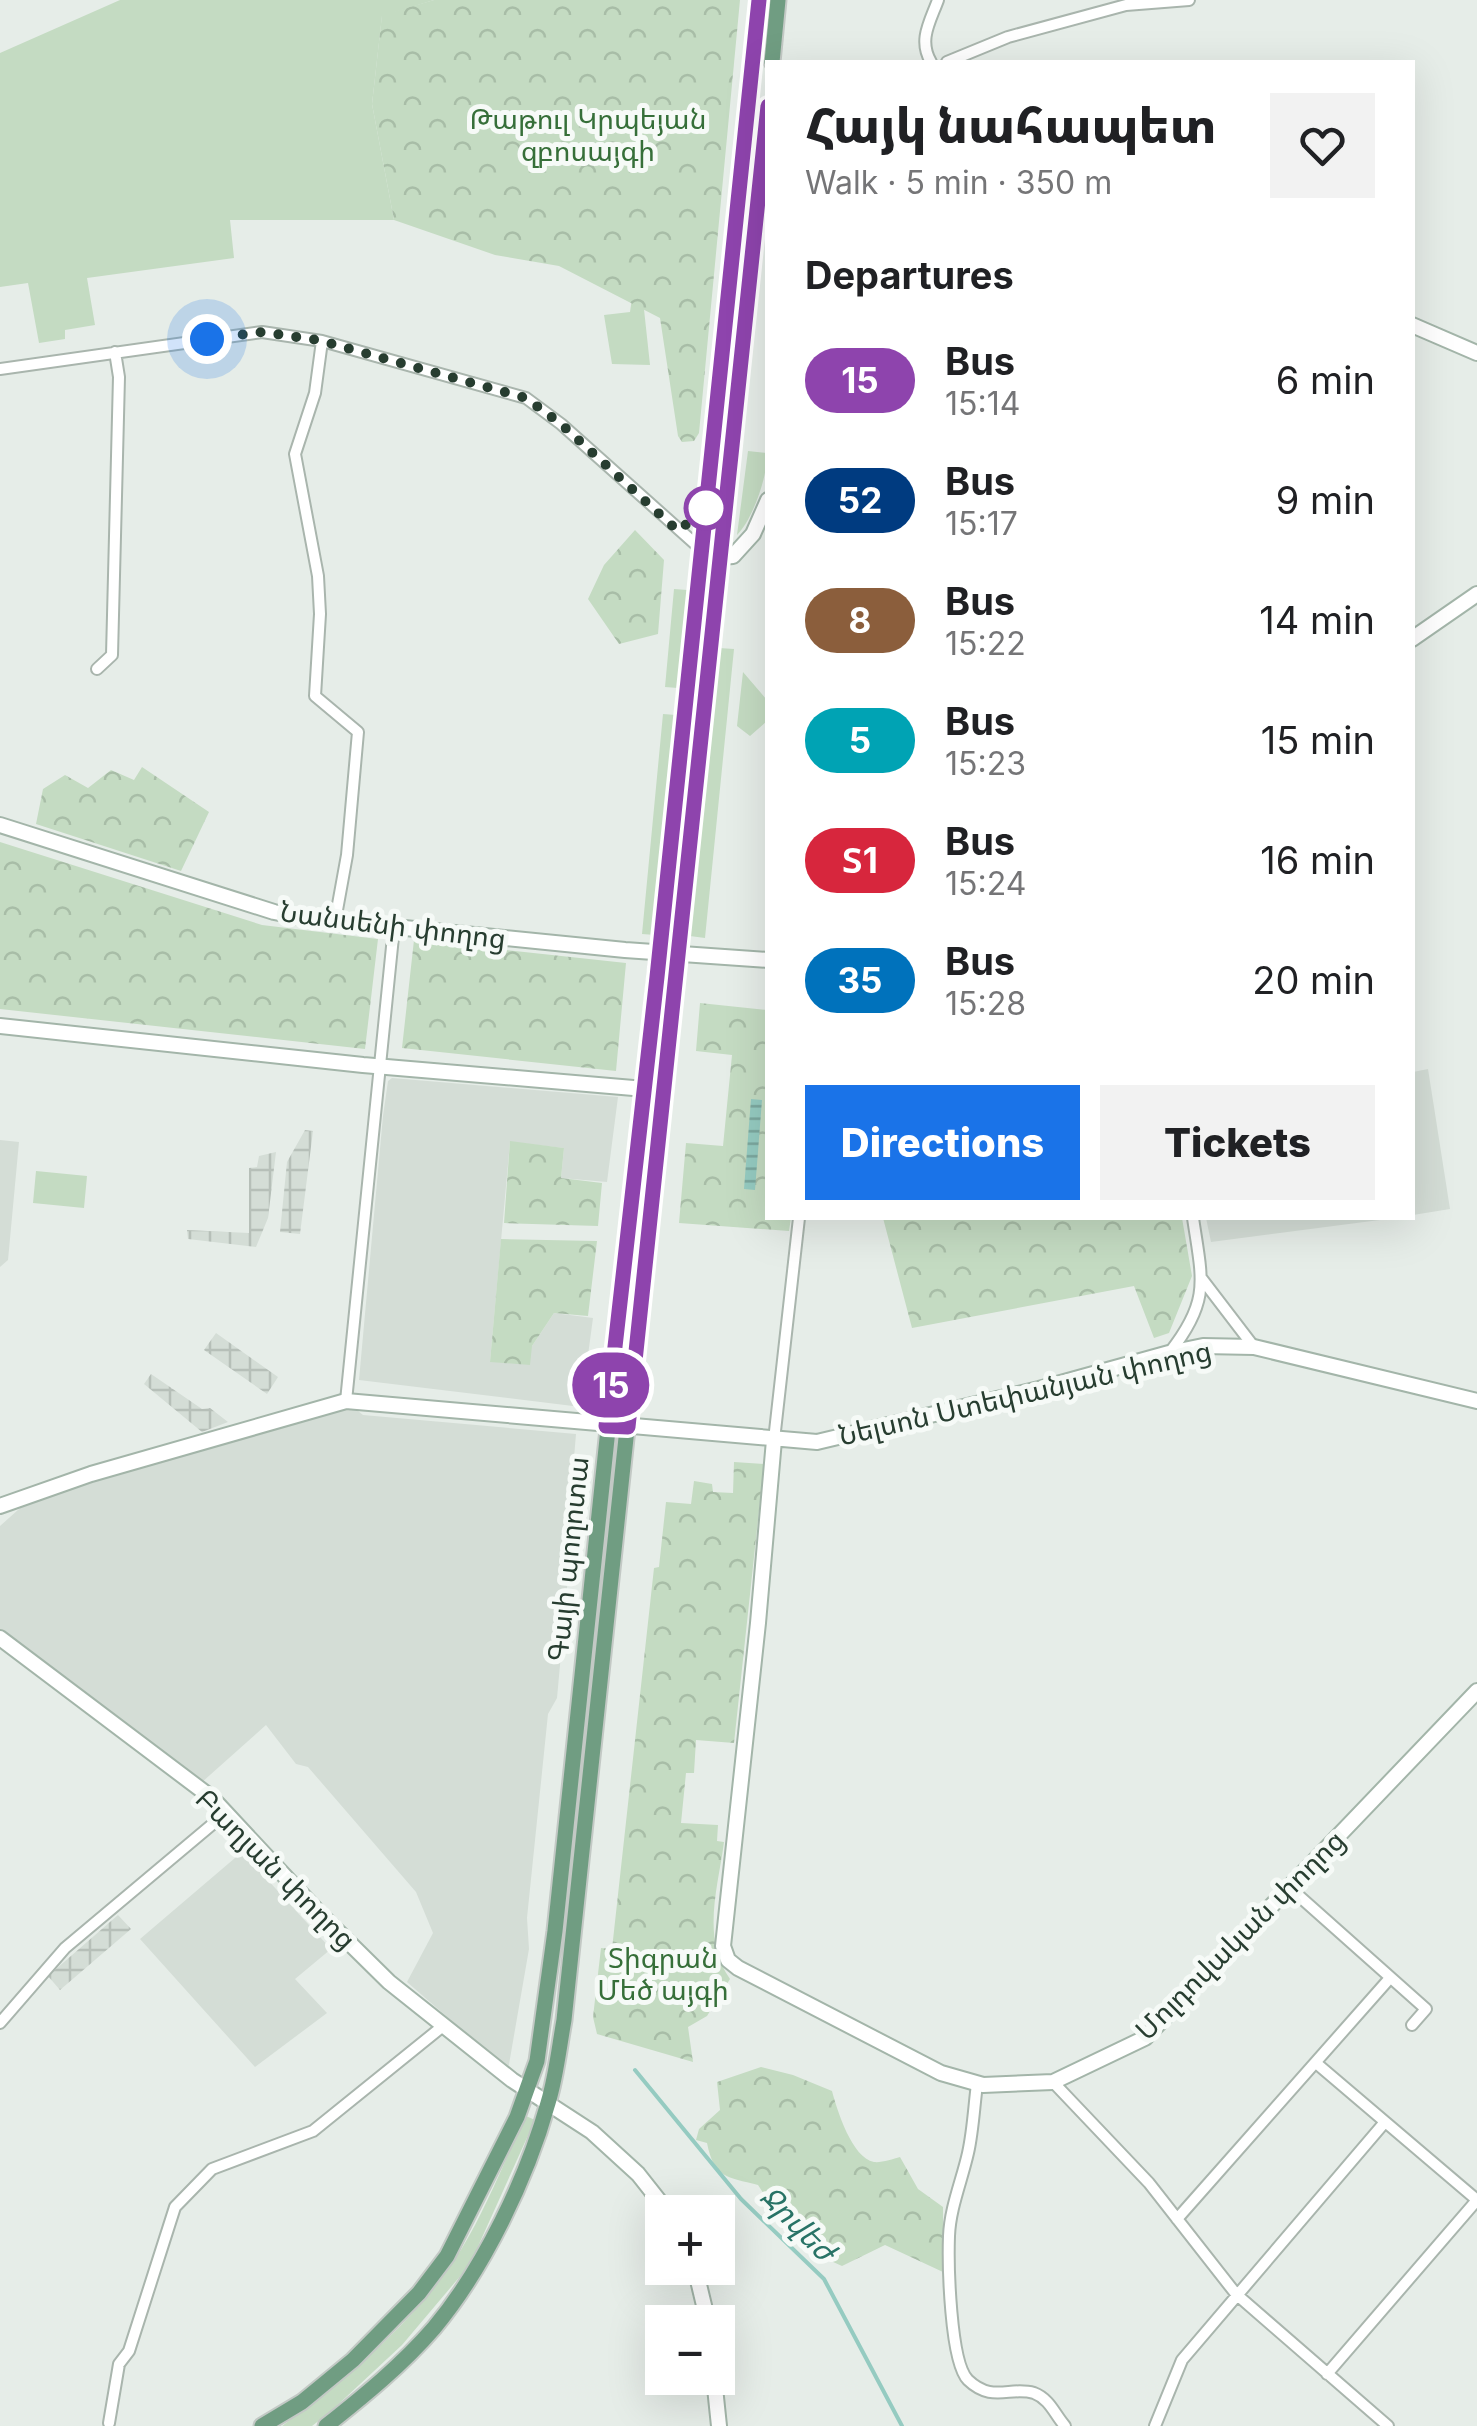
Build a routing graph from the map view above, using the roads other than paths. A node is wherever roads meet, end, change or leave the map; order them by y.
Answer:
1 (759, 0) edge
2 (778, 0) edge
3 (938, 0) edge
4 (1189, 0) edge
5 (772, 60) edge
6 (930, 60) edge
7 (952, 60) edge
8 (765, 133) edge
9 (1415, 326) edge
10 (322, 341) junction
11 (115, 352) junction
12 (1477, 352) edge
13 (0, 368) edge
14 (765, 507) edge
15 (702, 550) junction
16 (720, 557) junction
17 (1477, 594) edge
18 (1415, 637) edge
19 (98, 669) dead end
20 (0, 824) edge
21 (335, 921) junction
22 (394, 927) junction
23 (660, 953) junction
24 (679, 955) junction
25 (765, 960) edge
26 (0, 1026) edge
27 (380, 1066) junction
28 (645, 1090) junction
29 (798, 1220) edge
30 (1194, 1220) edge
31 (1202, 1278) junction
32 (1254, 1347) junction
33 (1169, 1353) junction
34 (1477, 1401) edge
35 (346, 1402) junction
36 (606, 1426) junction
37 (628, 1427) junction
38 (774, 1440) junction
39 (0, 1506) edge
40 (0, 1638) edge
41 (1477, 1691) edge
42 (227, 1812) junction
43 (1290, 1888) junction
44 (1390, 1978) junction
45 (0, 2023) edge
46 (1412, 2025) dead end
47 (443, 2026) junction
48 (1316, 2063) junction
49 (1053, 2082) junction
50 (977, 2084) junction
51 (527, 2089) junction
52 (549, 2102) junction
53 (1385, 2122) junction
54 (655, 2195) edge
55 (1477, 2200) edge
56 (1177, 2219) junction
57 (1236, 2294) junction
58 (1327, 2374) junction
59 (716, 2395) edge
60 (108, 2424) dead end
61 (262, 2426) edge
62 (326, 2426) edge
63 (719, 2426) edge
64 (1066, 2426) edge
65 (1154, 2426) edge
66 (1388, 2426) edge

1 - 15 main road, Գայի պողոտա
2 - 5 main road
3 - 6 street
4 - 7 street
8 - 16 main road, Գայի պողոտա
9 - 12 street
10 - 11 street
10 - 15 street
10 - 21 street
11 - 13 street
11 - 19 street
14 - 16 street
15 - 16 street
15 - 23 main road, Գայի պողոտա
16 - 24 main road, Գայի պողոտա
17 - 18 street
20 - 21 street, Նանսենի փողոց
21 - 22 street, Նանսենի փողոց
22 - 23 street, Նանսենի փողոց
22 - 27 street
23 - 24 street, Նանսենի փողոց
23 - 28 main road, Գայի պողոտա
24 - 25 street, Նանսենի փողոց
24 - 37 main road, Գայի պողոտա
26 - 27 street
27 - 28 street
27 - 35 street
28 - 36 main road, Գայի պողոտա
29 - 38 street
30 - 31 street
31 - 32 street
31 - 33 street
32 - 33 street, Նելսոն Ստեփանյան փողոց
32 - 34 street, Նելսոն Ստեփանյան փողոց
33 - 38 street, Նելսոն Ստեփանյան փողոց
35 - 36 street, Նելսոն Ստեփանյան փողոց
35 - 39 street
36 - 37 street, Նելսոն Ստեփանյան փողոց
36 - 51 main road, Գայի պողոտա
37 - 38 street, Նելսոն Ստեփանյան փողոց
37 - 52 main road, Գայի պողոտա
38 - 50 street, Մոլդովական փողոց
40 - 42 street, Բաղյան փողոց
41 - 43 street, Մոլդովական փողոց
42 - 45 street
42 - 47 street, Բաղյան փողոց
43 - 44 street
43 - 49 street, Մոլդովական փողոց
44 - 46 street
44 - 48 street
47 - 51 street, Բաղյան փողոց
47 - 60 street
48 - 53 street
48 - 56 street
49 - 50 street, Մոլդովական փողոց
49 - 56 street
50 - 64 street
51 - 52 street, Բաղյան փողոց
51 - 61 main road, Գայի պողոտա
52 - 54 street, Բաղյան փողոց
52 - 62 main road, Գայի պողոտա
53 - 55 street
53 - 57 street
55 - 58 street
56 - 57 street
57 - 58 street
57 - 65 street
58 - 66 street
59 - 63 street

